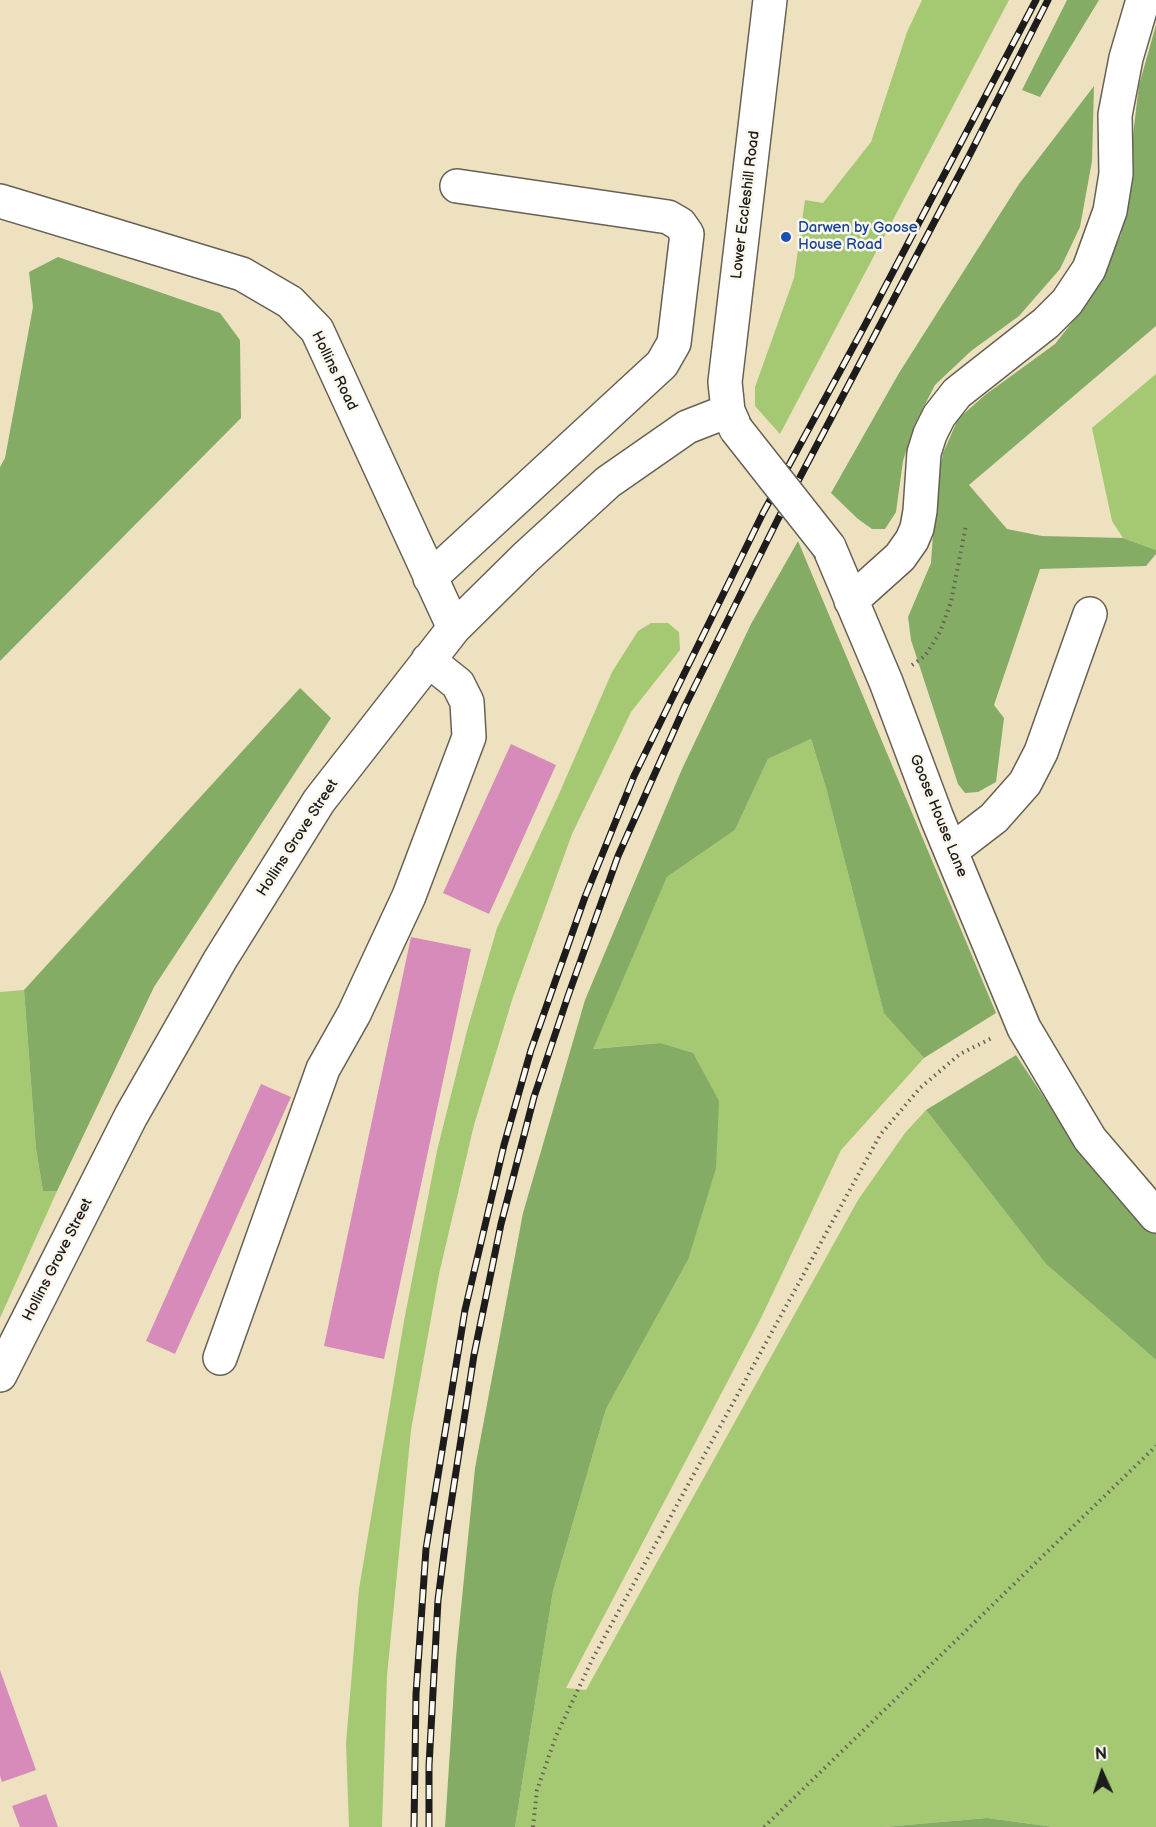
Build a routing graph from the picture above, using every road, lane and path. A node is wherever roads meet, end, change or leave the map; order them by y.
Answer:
1 (770, 0) edge
2 (1143, 0) edge
3 (457, 186) dead end
4 (0, 201) edge
5 (732, 420) junction
6 (966, 525) dead end
7 (430, 578) junction
8 (851, 601) junction
9 (1090, 614) dead end
10 (454, 628) junction
11 (428, 660) junction
12 (886, 682) junction
13 (951, 851) junction
14 (1022, 1024) junction
15 (1156, 1216) edge
16 (220, 1358) dead end
17 (0, 1375) edge
18 (1156, 1446) edge
19 (533, 1827) edge
20 (764, 1827) edge

1 - 5 street, Lower Eccleshill Road
2 - 8 street
3 - 7 street
4 - 7 street, Hollins Road
5 - 8 street, Goose House Lane, bridge
5 - 10 street, Hollins Grove Street
6 - 12 path
7 - 10 street, Hollins Road
8 - 12 street, Goose House Lane
9 - 13 street
10 - 11 street, Hollins Grove Street
11 - 16 street
11 - 17 street, Hollins Grove Street
12 - 13 street, Goose House Lane
13 - 14 street, Goose House Lane
14 - 15 street, Goose House Lane
14 - 19 path
18 - 20 path

